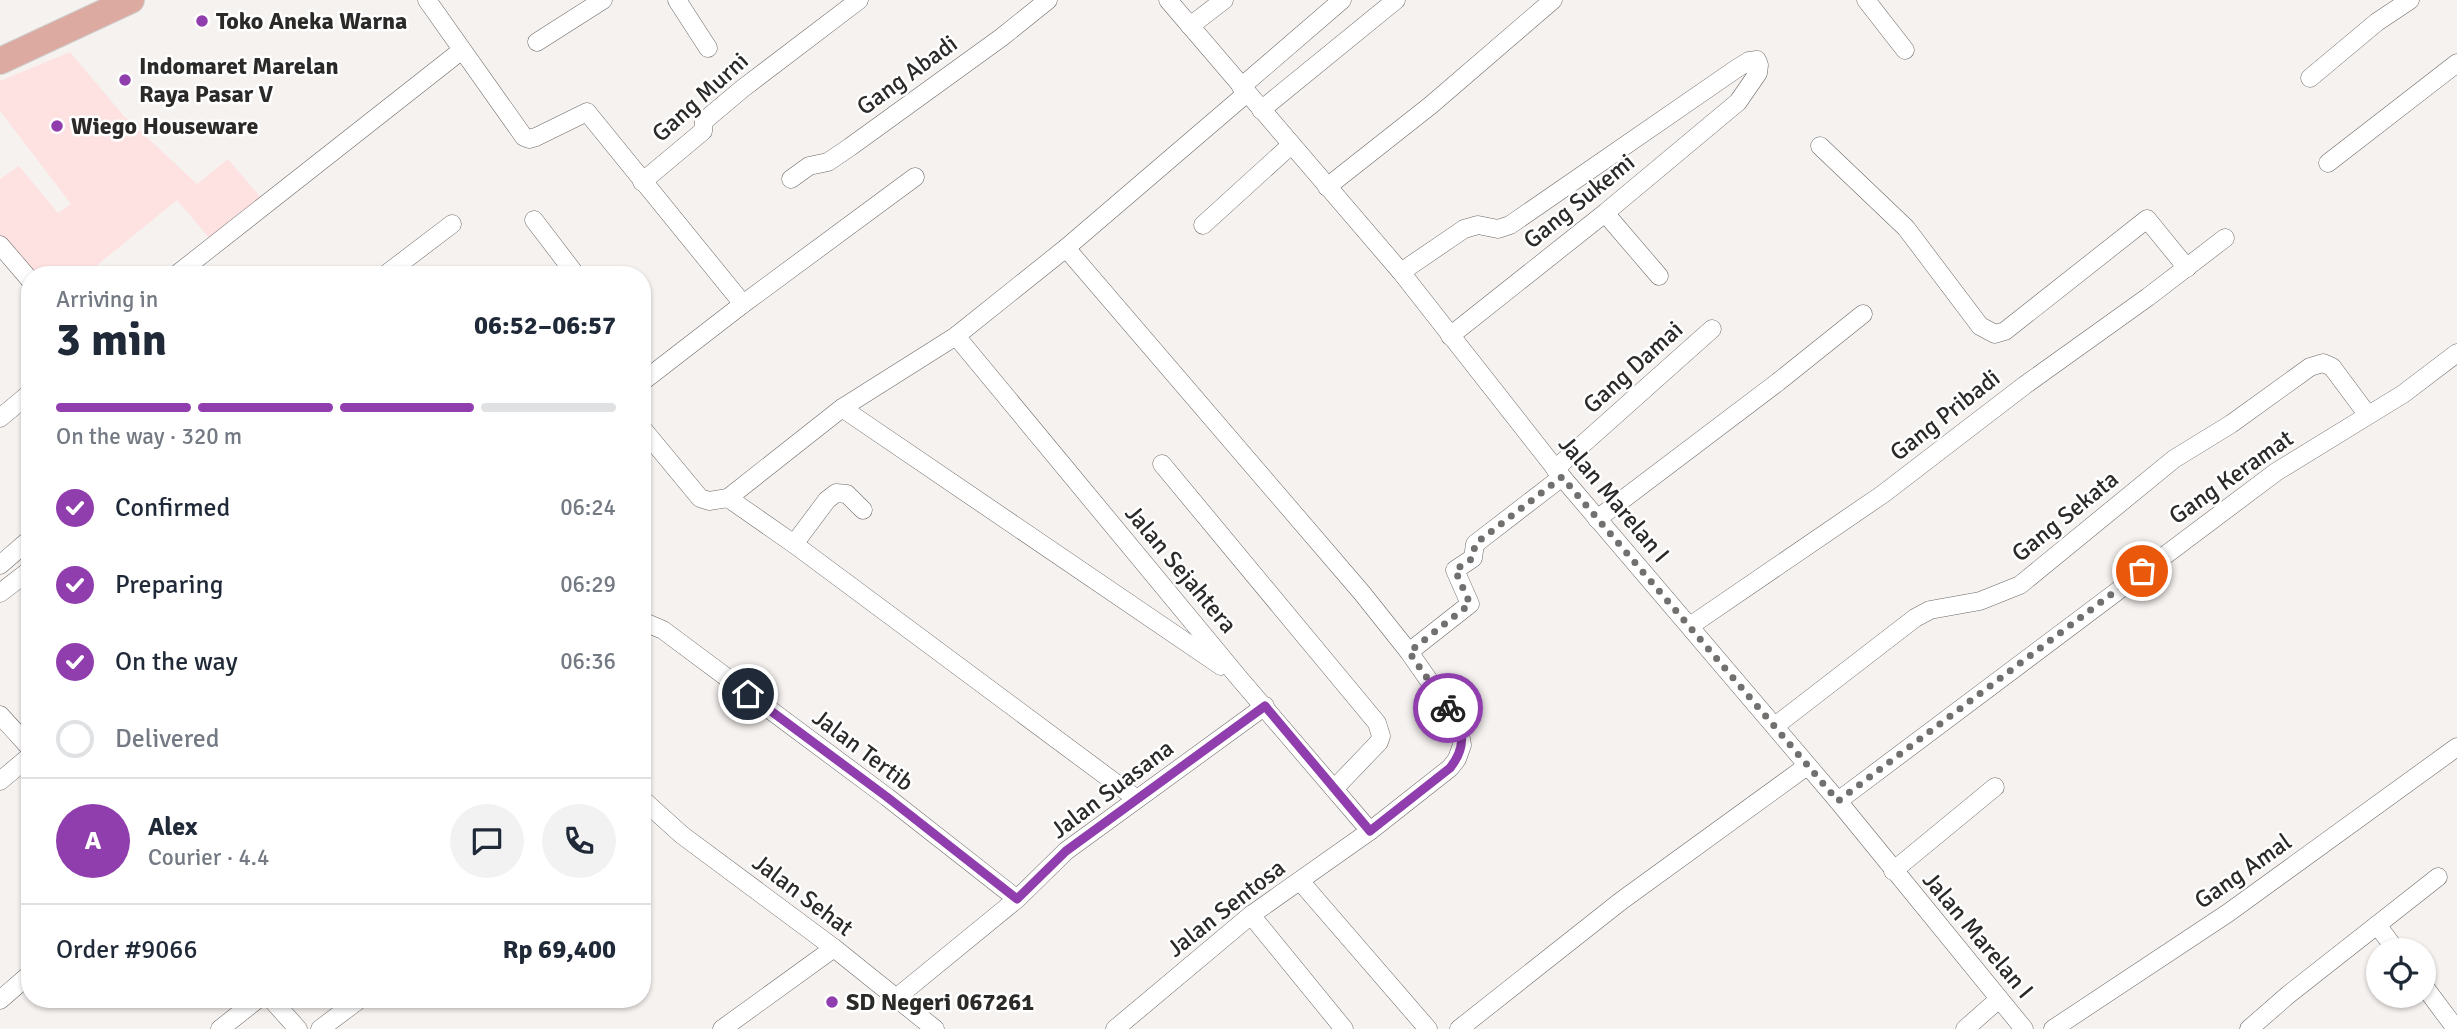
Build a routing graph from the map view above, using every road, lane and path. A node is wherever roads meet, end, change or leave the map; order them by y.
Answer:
1 (131, 0) edge
2 (427, 0) edge
3 (603, 0) edge
4 (677, 0) edge
5 (859, 0) edge
6 (1048, 0) edge
7 (1168, 0) edge
8 (1224, 0) edge
9 (1342, 0) edge
10 (1396, 0) edge
11 (1553, 0) edge
12 (1866, 0) edge
13 (2410, 0) edge
14 (1190, 26) junction
15 (537, 42) dead end
16 (708, 48) dead end
17 (461, 50) junction
18 (1905, 50) dead end
19 (0, 61) edge
20 (2457, 63) edge
21 (2309, 78) dead end
22 (1244, 90) junction
23 (1261, 110) junction
24 (1291, 145) junction
25 (1820, 146) dead end
26 (2328, 163) dead end
27 (915, 177) dead end
28 (790, 179) dead end
29 (642, 182) junction
30 (1327, 187) junction
31 (1605, 213) junction
32 (534, 220) dead end
33 (452, 224) dead end
34 (1203, 225) dead end
35 (2225, 238) dead end
36 (0, 245) edge
37 (1066, 248) junction
38 (187, 266) edge
39 (397, 266) edge
40 (569, 266) edge
41 (2187, 268) junction
42 (21, 270) edge
43 (1401, 272) junction
44 (1658, 276) dead end
45 (743, 304) junction
46 (1863, 314) dead end
47 (1712, 330) dead end
48 (956, 336) junction
49 (1450, 336) junction
50 (2457, 353) edge
51 (651, 375) edge
52 (21, 400) edge
53 (842, 408) junction
54 (2367, 414) junction
55 (0, 418) edge
56 (651, 439) edge
57 (1162, 464) dead end
58 (1559, 473) junction
59 (728, 498) junction
60 (863, 510) dead end
61 (1597, 519) junction
62 (794, 544) junction
63 (21, 547) edge
64 (1, 565) edge
65 (21, 577) edge
66 (0, 593) edge
67 (651, 625) edge
68 (1690, 626) junction
69 (1409, 652) junction
70 (1239, 678) junction
71 (1265, 706) junction
72 (0, 715) edge
73 (1775, 726) junction
74 (21, 738) edge
75 (2457, 747) edge
76 (21, 764) edge
77 (1807, 766) junction
78 (0, 781) edge
79 (1995, 787) dead end
80 (1334, 789) junction
81 (1137, 799) junction
82 (1838, 801) junction
83 (651, 807) edge
84 (1370, 831) junction
85 (1894, 871) junction
86 (2438, 877) dead end
87 (1300, 881) junction
88 (1017, 899) junction
89 (1251, 915) junction
90 (2377, 925) junction
91 (2387, 938) edge
92 (834, 948) junction
93 (21, 982) edge
94 (896, 998) junction
95 (1999, 999) junction
96 (0, 1000) edge
97 (2436, 1002) edge
98 (247, 1008) edge
99 (279, 1008) edge
100 (348, 1008) edge
101 (220, 1029) edge
102 (298, 1029) edge
103 (320, 1029) edge
104 (722, 1029) edge
105 (936, 1029) edge
106 (1115, 1029) edge
107 (1344, 1029) edge
108 (1429, 1029) edge
109 (1459, 1029) edge
110 (1965, 1029) edge
111 (2024, 1029) edge
112 (2053, 1029) edge
113 (2249, 1029) edge
114 (2456, 1029) edge

1 - 19 main road
2 - 17 street
3 - 15 street
4 - 16 street
5 - 29 street, Gang Murni
6 - 28 street, Gang Abadi
7 - 14 street, Jalan Marelan I
8 - 14 street
9 - 22 street
10 - 23 street
11 - 30 street
12 - 18 street
13 - 21 street
14 - 22 street, Jalan Marelan I
17 - 29 street
17 - 38 street
20 - 26 street
22 - 23 street, Jalan Marelan I
22 - 37 street
23 - 24 street, Jalan Marelan I
24 - 30 street, Jalan Marelan I
24 - 34 street
25 - 41 street
27 - 45 street
29 - 45 street
30 - 43 street, Jalan Marelan I
31 - 43 street, Gang Sukemi
31 - 44 street
31 - 49 street, Gang Sukemi
32 - 40 street
33 - 39 street
35 - 41 street, Gang Pribadi
36 - 42 street
37 - 48 street
37 - 69 street
41 - 68 street, Gang Pribadi
43 - 49 street, Jalan Marelan I
45 - 51 street
46 - 61 street
47 - 58 street, Gang Damai
48 - 53 street
48 - 70 street, Jalan Sejahtera
49 - 58 street, Jalan Marelan I
50 - 54 street, Gang Keramat
52 - 55 street
53 - 59 street
53 - 70 street
54 - 73 street, Gang Sekata
54 - 82 street, Gang Keramat
56 - 59 street
57 - 80 street
58 - 61 street, Jalan Marelan I
58 - 69 street, Gang Damai
59 - 62 street
60 - 62 street
61 - 68 street, Jalan Marelan I
62 - 81 street
63 - 64 street
65 - 66 street
67 - 88 street, Jalan Tertib
68 - 73 street, Jalan Marelan I
69 - 84 street, Jalan Sentosa
70 - 71 street, Jalan Sejahtera
71 - 80 street, Jalan Sejahtera
71 - 81 street, Jalan Suasana
72 - 74 street
73 - 77 street, Jalan Marelan I
75 - 112 street, Gang Amal
76 - 78 street
77 - 82 street, Jalan Marelan I
77 - 109 street
79 - 85 street
80 - 84 street, Jalan Sejahtera
81 - 88 street, Jalan Suasana
82 - 85 street, Jalan Marelan I
83 - 92 street, Jalan Sehat
84 - 87 street, Jalan Sentosa
85 - 95 street, Jalan Marelan I
86 - 90 street
87 - 89 street, Jalan Sentosa
87 - 108 street
88 - 94 street, Jalan Suasana
89 - 106 street, Jalan Sentosa
89 - 107 street
90 - 91 street
90 - 113 street
92 - 94 street, Jalan Sehat
92 - 104 street
93 - 96 street
94 - 105 street, Jalan Sehat
95 - 110 street
95 - 111 street, Jalan Marelan I
97 - 114 street
98 - 101 street
99 - 102 street
100 - 103 street

